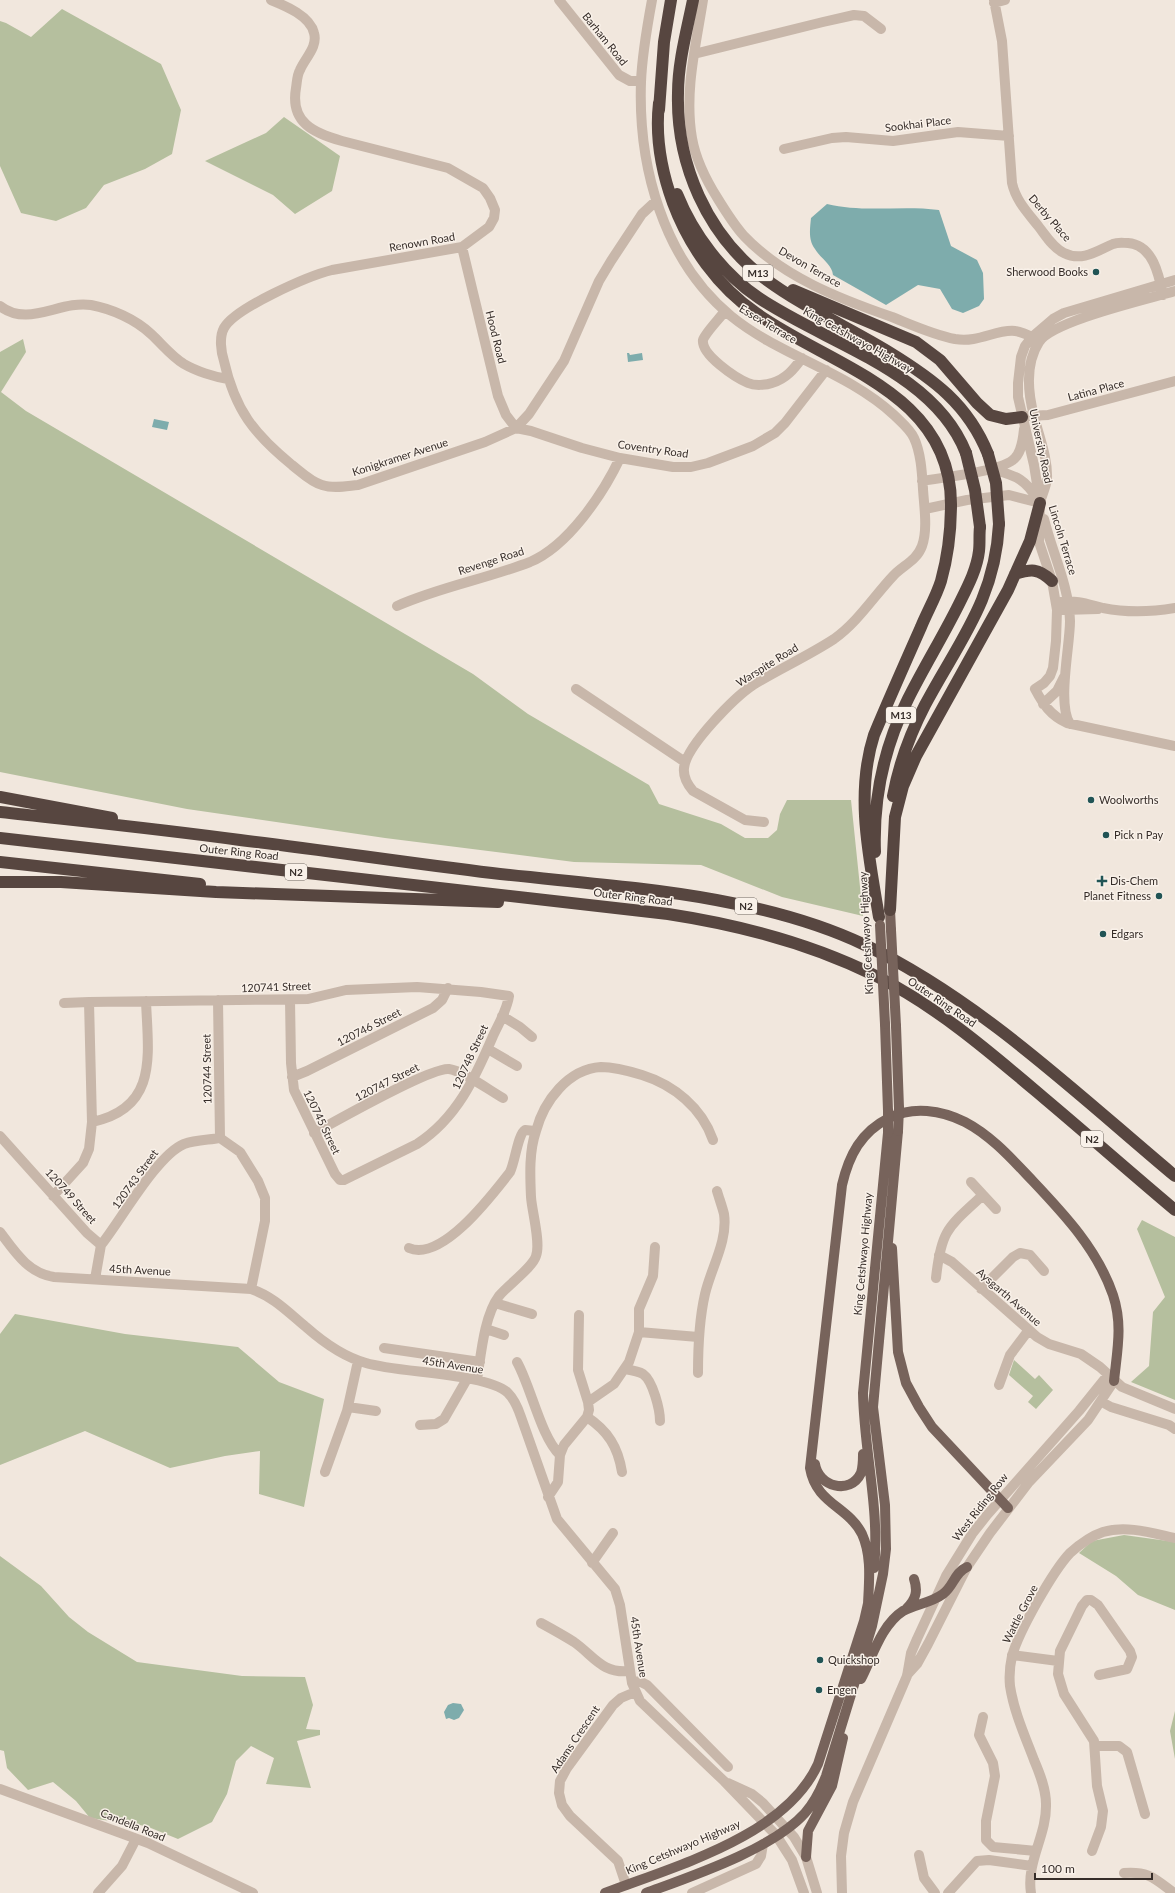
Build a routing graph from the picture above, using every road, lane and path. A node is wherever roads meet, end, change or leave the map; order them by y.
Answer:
1 (271, 0) edge
2 (559, 0) edge
3 (652, 0) edge
4 (671, 0) edge
5 (692, 0) edge
6 (703, 0) edge
7 (1005, 0) edge
8 (994, 1) edge
9 (881, 29) dead end
10 (694, 54) junction
11 (641, 81) junction
12 (659, 103) junction
13 (1009, 136) junction
14 (784, 149) dead end
15 (656, 201) junction
16 (462, 247) junction
17 (765, 278) junction
18 (1175, 280) edge
19 (1161, 284) junction
20 (1175, 291) edge
21 (1163, 295) junction
22 (0, 306) edge
23 (725, 311) junction
24 (1036, 339) junction
25 (802, 358) junction
26 (826, 370) junction
27 (228, 379) junction
28 (1175, 381) edge
29 (1027, 419) junction
30 (516, 428) junction
31 (620, 458) junction
32 (996, 470) junction
33 (948, 476) junction
34 (922, 481) junction
35 (1040, 503) junction
36 (951, 504) junction
37 (925, 509) junction
38 (1015, 574) junction
39 (1052, 581) junction
40 (1068, 605) junction
41 (397, 606) dead end
42 (1056, 606) junction
43 (1175, 608) edge
44 (1065, 675) junction
45 (576, 689) dead end
46 (1043, 704) junction
47 (1070, 724) junction
48 (1175, 746) edge
49 (685, 762) junction
50 (0, 797) edge
51 (0, 812) edge
52 (764, 822) dead end
53 (0, 838) edge
54 (238, 839) junction
55 (0, 862) edge
56 (0, 882) edge
57 (300, 895) junction
58 (593, 905) junction
59 (890, 910) junction
60 (879, 921) junction
61 (448, 988) junction
62 (509, 996) joint
63 (218, 1000) junction
64 (290, 1000) junction
65 (146, 1001) junction
66 (89, 1002) junction
67 (64, 1003) dead end
68 (502, 1016) junction
69 (532, 1037) dead end
70 (488, 1049) junction
71 (517, 1066) dead end
72 (292, 1077) junction
73 (472, 1080) junction
74 (503, 1098) dead end
75 (92, 1122) junction
76 (536, 1131) junction
77 (314, 1133) junction
78 (0, 1136) edge
79 (220, 1138) junction
80 (713, 1140) dead end
81 (1175, 1176) edge
82 (340, 1180) joint
83 (971, 1182) dead end
84 (717, 1191) dead end
85 (983, 1195) junction
86 (53, 1196) junction
87 (996, 1209) dead end
88 (1175, 1210) edge
89 (891, 1212) junction
90 (0, 1232) edge
91 (101, 1245) junction
92 (655, 1247) dead end
93 (409, 1248) dead end
94 (938, 1255) junction
95 (1044, 1271) dead end
96 (936, 1278) dead end
97 (95, 1279) junction
98 (251, 1289) junction
99 (981, 1289) junction
100 (495, 1303) junction
101 (532, 1314) dead end
102 (580, 1314) dead end
103 (486, 1329) junction
104 (1028, 1331) junction
105 (639, 1332) junction
106 (504, 1335) dead end
107 (698, 1337) junction
108 (384, 1348) dead end
109 (358, 1360) junction
110 (480, 1362) junction
111 (517, 1362) dead end
112 (625, 1368) junction
113 (698, 1373) dead end
114 (1113, 1376) junction
115 (472, 1379) junction
116 (999, 1385) dead end
117 (588, 1402) junction
118 (1102, 1402) junction
119 (863, 1405) junction
120 (348, 1407) junction
121 (1175, 1409) edge
122 (376, 1411) dead end
123 (587, 1416) junction
124 (660, 1421) dead end
125 (420, 1425) dead end
126 (1175, 1429) edge
127 (813, 1448) junction
128 (560, 1455) junction
129 (1028, 1468) junction
130 (325, 1472) dead end
131 (622, 1472) dead end
132 (1036, 1475) junction
133 (548, 1497) junction
134 (1000, 1500) junction
135 (1008, 1508) junction
136 (613, 1533) dead end
137 (1175, 1538) edge
138 (592, 1563) junction
139 (967, 1566) junction
140 (914, 1579) dead end
141 (935, 1599) junction
142 (868, 1604) junction
143 (902, 1612) junction
144 (541, 1623) dead end
145 (1012, 1655) junction
146 (1058, 1661) junction
147 (1099, 1674) dead end
148 (631, 1676) junction
149 (907, 1676) junction
150 (635, 1692) junction
151 (847, 1706) junction
152 (983, 1717) dead end
153 (1094, 1746) junction
154 (728, 1767) dead end
155 (724, 1781) junction
156 (0, 1789) edge
157 (1146, 1814) dead end
158 (775, 1815) junction
159 (764, 1823) junction
160 (786, 1828) junction
161 (776, 1835) junction
162 (136, 1839) junction
163 (763, 1844) junction
164 (1036, 1851) junction
165 (1092, 1851) dead end
166 (919, 1855) dead end
167 (806, 1857) junction
168 (1032, 1866) junction
169 (1124, 1873) dead end
170 (626, 1885) junction
171 (98, 1893) edge
172 (253, 1893) edge
173 (605, 1893) edge
174 (646, 1893) edge
175 (692, 1893) edge
176 (804, 1893) edge
177 (817, 1893) edge
178 (842, 1893) edge
179 (935, 1893) edge
180 (948, 1893) edge
181 (1030, 1893) edge
182 (1174, 1893) edge

1 - 16 street, Renown Road
2 - 11 street, Barham Road
3 - 11 street, Essex Terrace
4 - 12 highway, King Cetshwayo Highway / M13
5 - 17 highway, King Cetshwayo Highway / M13
6 - 10 street, Devon Terrace
7 - 8 street
8 - 13 street, Derby Place
9 - 10 street
10 - 24 street, Devon Terrace
11 - 15 street, Essex Terrace
12 - 33 highway
12 - 60 highway, King Cetshwayo Highway / M13, bridge
13 - 14 street, Sookhai Place
13 - 19 street, Derby Place
15 - 23 street, Essex Terrace
15 - 30 street, Konigkramer Avenue
16 - 27 street, Renown Road
16 - 30 street, Hood Road
17 - 29 highway
17 - 59 highway, King Cetshwayo Highway / M13, bridge
18 - 19 street, University Road
19 - 21 street, Derby Place
19 - 24 street, University Road
20 - 21 street, University Road
21 - 24 street, University Road
22 - 27 street
23 - 25 street, Essex Terrace
23 - 25 street
24 - 29 street, University Road
25 - 26 street, Essex Terrace
26 - 31 street, Coventry Road
26 - 34 street, Essex Terrace
27 - 30 street, Konigkramer Avenue
28 - 29 street, Latina Place
29 - 32 street
29 - 35 street, University Road
30 - 31 street, Coventry Road
31 - 41 street, Revenge Road
32 - 33 street
32 - 35 street
33 - 34 street
33 - 36 highway
34 - 37 street, Essex Terrace
35 - 36 street
35 - 38 highway
35 - 39 street, Lincoln Terrace
35 - 40 street, Lincoln Terrace
36 - 37 street
36 - 60 highway
37 - 49 street, Warspite Road
38 - 39 highway
38 - 59 highway
39 - 42 street, Lincoln Terrace
40 - 42 street
40 - 43 street
40 - 44 street, Lincoln Terrace
42 - 46 street, Lincoln Terrace
44 - 46 street, Lincoln Terrace
44 - 47 street, Lincoln Terrace
45 - 49 street
46 - 47 street, Lincoln Terrace
47 - 48 street, Lincoln Terrace
49 - 52 street
50 - 54 highway
51 - 54 highway, Outer Ring Road / N2
53 - 58 highway, Outer Ring Road / N2
54 - 81 highway, Outer Ring Road / N2
55 - 57 highway
56 - 57 highway
57 - 58 highway
58 - 88 highway, Outer Ring Road / N2
59 - 89 main road, King Cetshwayo Highway / M13, bridge
60 - 119 main road, King Cetshwayo Highway / M13, bridge
61 - 62 street, 120741 Street
61 - 64 street, 120741 Street
61 - 72 street, 120746 Street
62 - 68 street, 120748 Street
63 - 64 street, 120741 Street
63 - 65 street, 120741 Street
63 - 79 street, 120744 Street
64 - 72 street, 120745 Street
65 - 66 street, 120741 Street
65 - 75 street
66 - 67 street, 120741 Street
66 - 75 street
68 - 69 street
68 - 70 street, 120748 Street
70 - 71 street
70 - 73 street, 120748 Street
72 - 77 street, 120745 Street
73 - 74 street, 120747 Street
73 - 77 street, 120747 Street
73 - 82 street, 120748 Street
75 - 86 street
76 - 80 street
76 - 93 street
76 - 100 street
77 - 82 street, 120745 Street
78 - 86 street, 120749 Street
79 - 91 street, 120743 Street
79 - 98 street
83 - 85 street
84 - 107 street
85 - 87 street
85 - 94 street
86 - 91 street, 120749 Street
89 - 134 main road
89 - 151 main road, King Cetshwayo Highway / M13
90 - 97 street, 45th Avenue
91 - 97 street
92 - 105 street
94 - 96 street
94 - 99 street, Aysgarth Avenue
95 - 99 street
97 - 98 street, 45th Avenue
98 - 109 street, 45th Avenue
99 - 104 street, Aysgarth Avenue
100 - 101 street
100 - 103 street
102 - 117 street
103 - 106 street
103 - 110 street
104 - 114 street, Aysgarth Avenue
104 - 116 street
105 - 107 street
105 - 112 street
107 - 113 street
108 - 110 street
109 - 115 street, 45th Avenue
109 - 120 street
110 - 115 street
111 - 128 street
112 - 117 street
112 - 124 street
114 - 118 street, West Riding Row
114 - 121 street, Aysgarth Avenue
114 - 127 main road
114 - 129 street, West Riding Row
115 - 125 street
115 - 133 street, 45th Avenue
117 - 123 street
118 - 126 street
118 - 132 street, West Riding Row
119 - 127 main road
119 - 142 main road, King Cetshwayo Highway / M13
120 - 122 street
120 - 130 street
123 - 128 street
123 - 131 street
127 - 142 main road
128 - 133 street
129 - 132 street
129 - 134 street, West Riding Row
132 - 135 street, West Riding Row
133 - 138 street, 45th Avenue
134 - 135 main road
134 - 141 street, West Riding Row
135 - 139 street, West Riding Row
136 - 138 street
137 - 145 street, Wattle Grove
138 - 148 street, 45th Avenue
139 - 141 main road
139 - 149 street, West Riding Row
140 - 143 main road
141 - 143 main road
141 - 149 street, West Riding Row
142 - 158 main road, King Cetshwayo Highway / M13
143 - 151 main road
144 - 148 street
145 - 146 street
145 - 164 street, Wattle Grove
146 - 147 street
146 - 153 street
148 - 150 street, 45th Avenue
148 - 154 street
149 - 178 street, West Riding Row
150 - 155 street, 45th Avenue
150 - 170 street, Adams Crescent
151 - 160 main road, King Cetshwayo Highway / M13
151 - 167 main road
152 - 164 street
153 - 157 street
153 - 165 street
155 - 158 street, 45th Avenue
155 - 159 street, 45th Avenue
156 - 162 street, Candella Road
158 - 159 main road, King Cetshwayo Highway / M13
158 - 160 street, 45th Avenue
159 - 161 street, 45th Avenue
159 - 170 main road, King Cetshwayo Highway / M13
160 - 161 main road, King Cetshwayo Highway / M13
160 - 167 street, 45th Avenue
161 - 163 main road, King Cetshwayo Highway / M13
161 - 176 street, 45th Avenue
162 - 171 street
162 - 172 street, Candella Road
163 - 174 main road, King Cetshwayo Highway / M13
163 - 175 street
164 - 168 street, Wattle Grove
166 - 179 street
167 - 177 street, 45th Avenue
168 - 180 street
168 - 181 street, Wattle Grove
169 - 182 street
170 - 173 main road, King Cetshwayo Highway / M13

